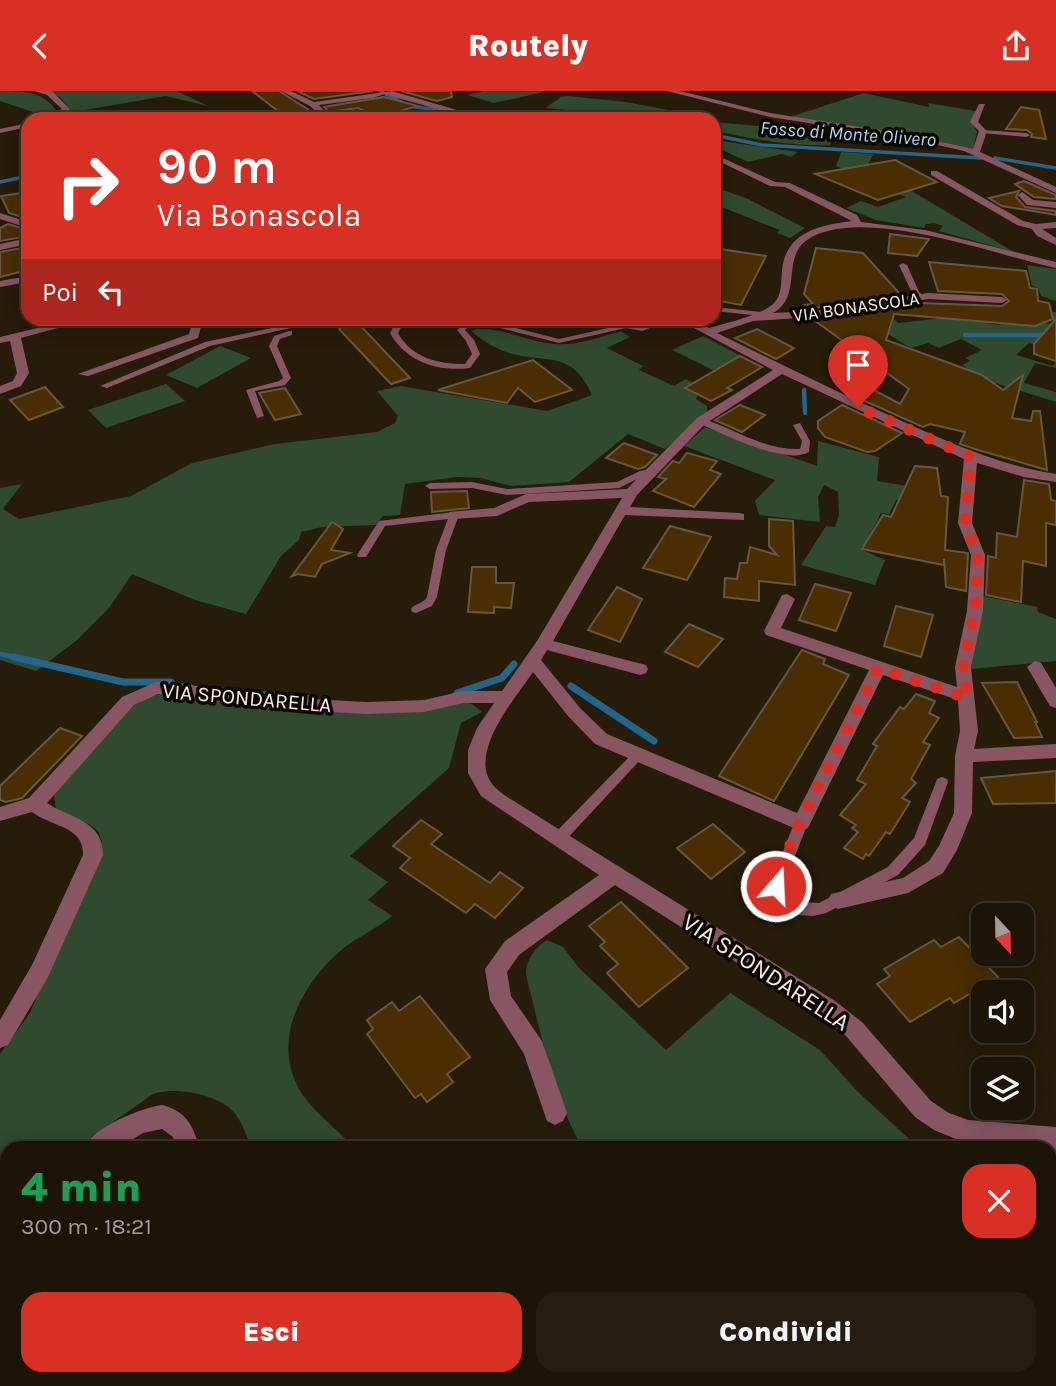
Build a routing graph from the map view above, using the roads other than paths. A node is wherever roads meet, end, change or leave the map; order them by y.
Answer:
1 (38, 91) edge
2 (285, 91) edge
3 (382, 91) edge
4 (671, 91) edge
5 (313, 104) junction
6 (982, 106) dead end
7 (65, 112) edge
8 (321, 112) edge
9 (450, 112) edge
10 (550, 112) edge
11 (570, 112) edge
12 (21, 126) edge
13 (0, 131) edge
14 (983, 131) junction
15 (1027, 135) dead end
16 (976, 153) junction
17 (721, 159) edge
18 (934, 173) dead end
19 (1056, 190) edge
20 (1023, 195) dead end
21 (1056, 205) edge
22 (21, 212) edge
23 (4, 217) edge
24 (21, 223) edge
25 (1056, 225) edge
26 (859, 226) junction
27 (1036, 227) junction
28 (21, 242) edge
29 (1056, 242) edge
30 (0, 247) edge
31 (903, 265) dead end
32 (1056, 265) edge
33 (21, 280) edge
34 (0, 284) edge
35 (920, 297) junction
36 (1002, 300) dead end
37 (721, 310) edge
38 (757, 316) junction
39 (58, 326) edge
40 (196, 326) edge
41 (291, 326) edge
42 (317, 326) edge
43 (398, 326) edge
44 (465, 326) edge
45 (500, 326) edge
46 (626, 326) edge
47 (626, 326) edge
48 (650, 326) edge
49 (700, 326) edge
50 (712, 331) junction
51 (15, 337) junction
52 (0, 340) edge
53 (440, 364) joint
54 (780, 370) junction
55 (84, 374) dead end
56 (104, 386) dead end
57 (0, 390) edge
58 (260, 416) dead end
59 (701, 421) junction
60 (797, 425) dead end
61 (971, 457) junction
62 (650, 472) junction
63 (1056, 478) edge
64 (430, 486) dead end
65 (631, 493) junction
66 (621, 512) junction
67 (454, 515) junction
68 (739, 517) dead end
69 (362, 555) dead end
70 (787, 599) dead end
71 (416, 609) dead end
72 (543, 644) junction
73 (531, 659) junction
74 (1035, 667) dead end
75 (878, 668) junction
76 (640, 669) dead end
77 (507, 697) junction
78 (967, 698) junction
79 (1056, 702) edge
80 (1056, 751) edge
81 (638, 755) junction
82 (964, 756) junction
83 (942, 782) dead end
84 (36, 804) junction
85 (0, 814) edge
86 (801, 823) junction
87 (558, 839) junction
88 (614, 874) junction
89 (838, 900) junction
90 (0, 1038) edge
91 (555, 1112) dead end
92 (1056, 1139) edge
93 (107, 1141) edge
94 (186, 1141) edge

1 - 7 street
2 - 5 street
3 - 5 street
3 - 9 street
4 - 16 street
5 - 8 street
6 - 14 street
10 - 11 street
12 - 13 street
14 - 15 lane
14 - 16 street
16 - 19 street
17 - 26 street
18 - 27 street
20 - 21 street
22 - 23 street
23 - 24 street
25 - 27 street
26 - 32 street
26 - 38 street
27 - 29 street
28 - 30 street
31 - 35 lane
33 - 34 street
35 - 36 street, VIA BONASCOLA
35 - 38 street, VIA BONASCOLA
37 - 38 lane
38 - 50 street, VIA BONASCOLA
39 - 51 street
40 - 55 street
41 - 56 lane
42 - 58 lane
43 - 53 lane
44 - 53 lane
45 - 47 lane
46 - 48 lane
49 - 50 street
50 - 54 street
51 - 52 street
51 - 57 street
54 - 59 street, VIA SPONDARELLA
54 - 61 street
59 - 60 lane
59 - 62 street, VIA SPONDARELLA
61 - 63 street
61 - 78 street
62 - 64 lane
62 - 65 street, VIA SPONDARELLA
65 - 66 street, VIA SPONDARELLA
65 - 67 street
66 - 68 street
66 - 72 street, VIA SPONDARELLA
67 - 69 lane
67 - 71 lane
70 - 75 street
72 - 73 street, VIA SPONDARELLA
72 - 76 street
73 - 77 street, VIA SPONDARELLA
73 - 81 street
74 - 79 street
75 - 78 street
75 - 86 street
77 - 84 street, VIA SPONDARELLA
77 - 87 street, VIA SPONDARELLA
78 - 82 street
80 - 82 street
81 - 86 street
81 - 87 lane
82 - 89 street
83 - 89 lane
84 - 85 street
84 - 90 street
86 - 89 lane
87 - 88 street, VIA SPONDARELLA
88 - 91 street
88 - 92 street, VIA SPONDARELLA
93 - 94 street

